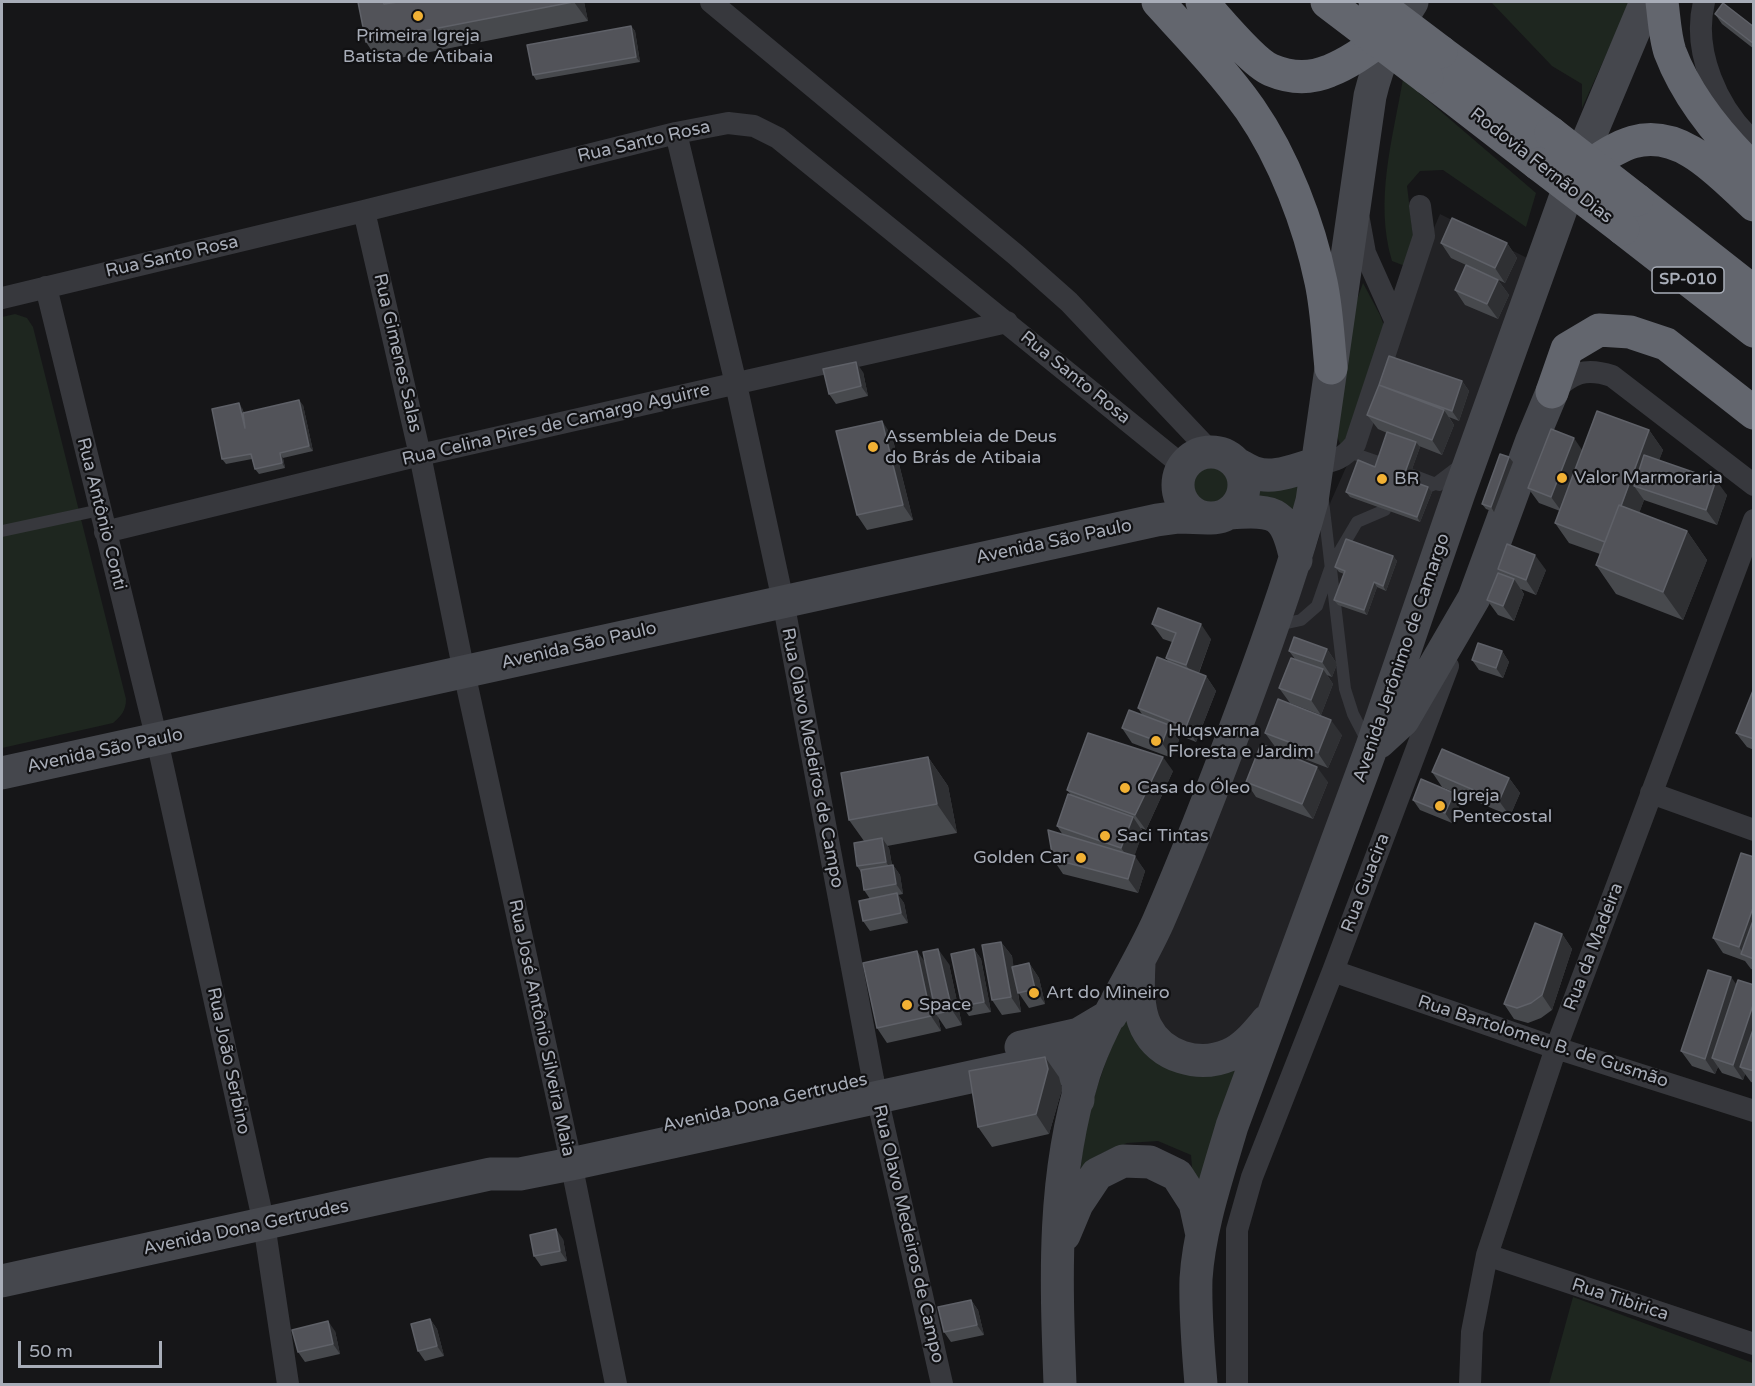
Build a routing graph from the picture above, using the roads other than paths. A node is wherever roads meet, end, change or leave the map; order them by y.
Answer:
1 (711, 2) edge
2 (1158, 2) edge
3 (1202, 2) edge
4 (1327, 2) edge
5 (1375, 2) edge
6 (1412, 2) edge
7 (1646, 2) edge
8 (1662, 2) edge
9 (1704, 2) edge
10 (1392, 32) junction
11 (1434, 65) junction
12 (676, 133) junction
13 (1754, 142) edge
14 (1754, 170) edge
15 (1573, 176) junction
16 (1355, 204) junction
17 (1754, 205) edge
18 (1420, 206) dead end
19 (363, 211) junction
20 (46, 287) junction
21 (1754, 292) edge
22 (2, 298) edge
23 (1395, 320) junction
24 (1007, 322) junction
25 (1754, 332) edge
26 (1331, 368) junction
27 (736, 384) junction
28 (1552, 392) junction
29 (1754, 413) edge
30 (1349, 452) junction
31 (420, 455) junction
32 (1381, 463) edge
33 (1317, 464) junction
34 (1202, 467) junction
35 (1410, 474) dead end
36 (1754, 485) edge
37 (1447, 488) junction
38 (1423, 489) edge
39 (100, 510) junction
40 (1384, 510) edge
41 (1219, 515) junction
42 (1157, 520) junction
43 (1754, 520) edge
44 (2, 531) edge
45 (105, 532) junction
46 (1296, 560) junction
47 (1331, 566) junction
48 (1474, 598) junction
49 (783, 601) junction
50 (1274, 626) junction
51 (464, 672) junction
52 (157, 740) junction
53 (1371, 749) junction
54 (2, 773) edge
55 (1651, 794) junction
56 (1754, 830) edge
57 (1139, 961) junction
58 (1333, 971) junction
59 (1272, 1014) junction
60 (1111, 1015) junction
61 (1556, 1048) junction
62 (1044, 1052) junction
63 (875, 1088) junction
64 (1078, 1100) junction
65 (1754, 1112) edge
66 (569, 1156) junction
67 (264, 1224) junction
68 (1203, 1236) junction
69 (1056, 1254) junction
70 (1487, 1256) junction
71 (2, 1281) edge
72 (1196, 1325) junction
73 (1754, 1344) edge
74 (288, 1384) edge
75 (616, 1384) edge
76 (942, 1384) edge
77 (1060, 1384) edge
78 (1201, 1384) edge
79 (1215, 1384) edge
80 (1236, 1384) edge
81 (1470, 1384) edge

1 - 34 street
2 - 26 highway
3 - 10 highway
4 - 11 highway, Rodovia Fernão Dias / SP-010, bridge
5 - 11 highway, Rodovia Fernão Dias / SP-010, bridge
6 - 10 main road
7 - 15 main road, Avenida Jerônimo de Camargo
8 - 14 highway
9 - 13 street
10 - 16 main road
11 - 21 highway, Rodovia Fernão Dias / SP-010, bridge
11 - 25 highway, Rodovia Fernão Dias / SP-010, bridge
12 - 19 street, Rua Santo Rosa
12 - 24 street, Rua Santo Rosa
12 - 27 street, Rua Olavo Medeiros de Campo
15 - 17 highway
15 - 37 main road, Avenida Jerônimo de Camargo
16 - 23 street
16 - 26 main road
18 - 23 street
19 - 20 street, Rua Santo Rosa
19 - 31 street, Rua Gimenes Salas
20 - 22 street, Rua Santo Rosa
20 - 39 street, Rua Antônio Conti
23 - 30 street
24 - 27 street, Rua Celina Pires de Camargo Aguirre
24 - 34 street, Rua Santo Rosa
26 - 33 main road
27 - 31 street, Rua Celina Pires de Camargo Aguirre
27 - 49 street, Rua Olavo Medeiros de Campo
28 - 29 highway
28 - 36 street
28 - 48 main road, Rua Guacira
30 - 32 lane
30 - 33 street
31 - 45 street, Rua Celina Pires de Camargo Aguirre
31 - 51 street, Rua Gimenes Salas
33 - 34 main road
33 - 46 main road
33 - 47 lane
34 - 41 main road
34 - 41 main road
34 - 42 main road, Avenida São Paulo
35 - 37 lane
37 - 38 lane
37 - 53 main road, Avenida Jerônimo de Camargo
39 - 44 lane
39 - 45 street, Rua Antônio Conti
40 - 47 lane
41 - 42 main road, Avenida São Paulo
41 - 46 main road, Avenida São Paulo
42 - 49 main road, Avenida São Paulo
43 - 55 street, Rua da Madeira
45 - 52 street, Rua Antônio Conti
46 - 50 main road
47 - 50 lane
47 - 53 lane
48 - 53 main road
48 - 58 street, Rua Guacira
49 - 51 main road, Avenida São Paulo
49 - 63 street, Rua Olavo Medeiros de Campo
50 - 57 main road
51 - 52 main road, Avenida São Paulo
51 - 66 street, Rua José Antônio Silveira Maia
52 - 54 main road, Avenida São Paulo
52 - 67 street, Rua João Serbino
53 - 59 main road, Avenida Jerônimo de Camargo
55 - 56 street
55 - 61 street, Rua da Madeira
57 - 59 main road
57 - 60 main road
58 - 61 street, Rua Bartolomeu B. de Gusmão
58 - 80 street, Rua Guacira
59 - 68 main road, Avenida Jerônimo de Camargo
60 - 62 main road, Avenida Dona Gertrudes
60 - 64 main road
61 - 65 street, Rua Bartolomeu B. de Gusmão
61 - 70 street, Rua da Madeira
62 - 63 main road, Avenida Dona Gertrudes
62 - 64 main road
63 - 66 main road, Avenida Dona Gertrudes
63 - 76 street, Rua Olavo Medeiros de Campo
64 - 69 main road
66 - 67 main road, Avenida Dona Gertrudes
66 - 75 street, Rua José Antônio Silveira Maia
67 - 71 main road, Avenida Dona Gertrudes
67 - 74 street, Rua João Serbino
68 - 69 main road
68 - 72 main road, Avenida Jerônimo de Camargo
69 - 77 main road
70 - 73 street, Rua Tibirica
70 - 81 street, Rua da Madeira
72 - 78 main road, Avenida Jerônimo de Camargo
72 - 79 main road, Avenida Jerônimo de Camargo

